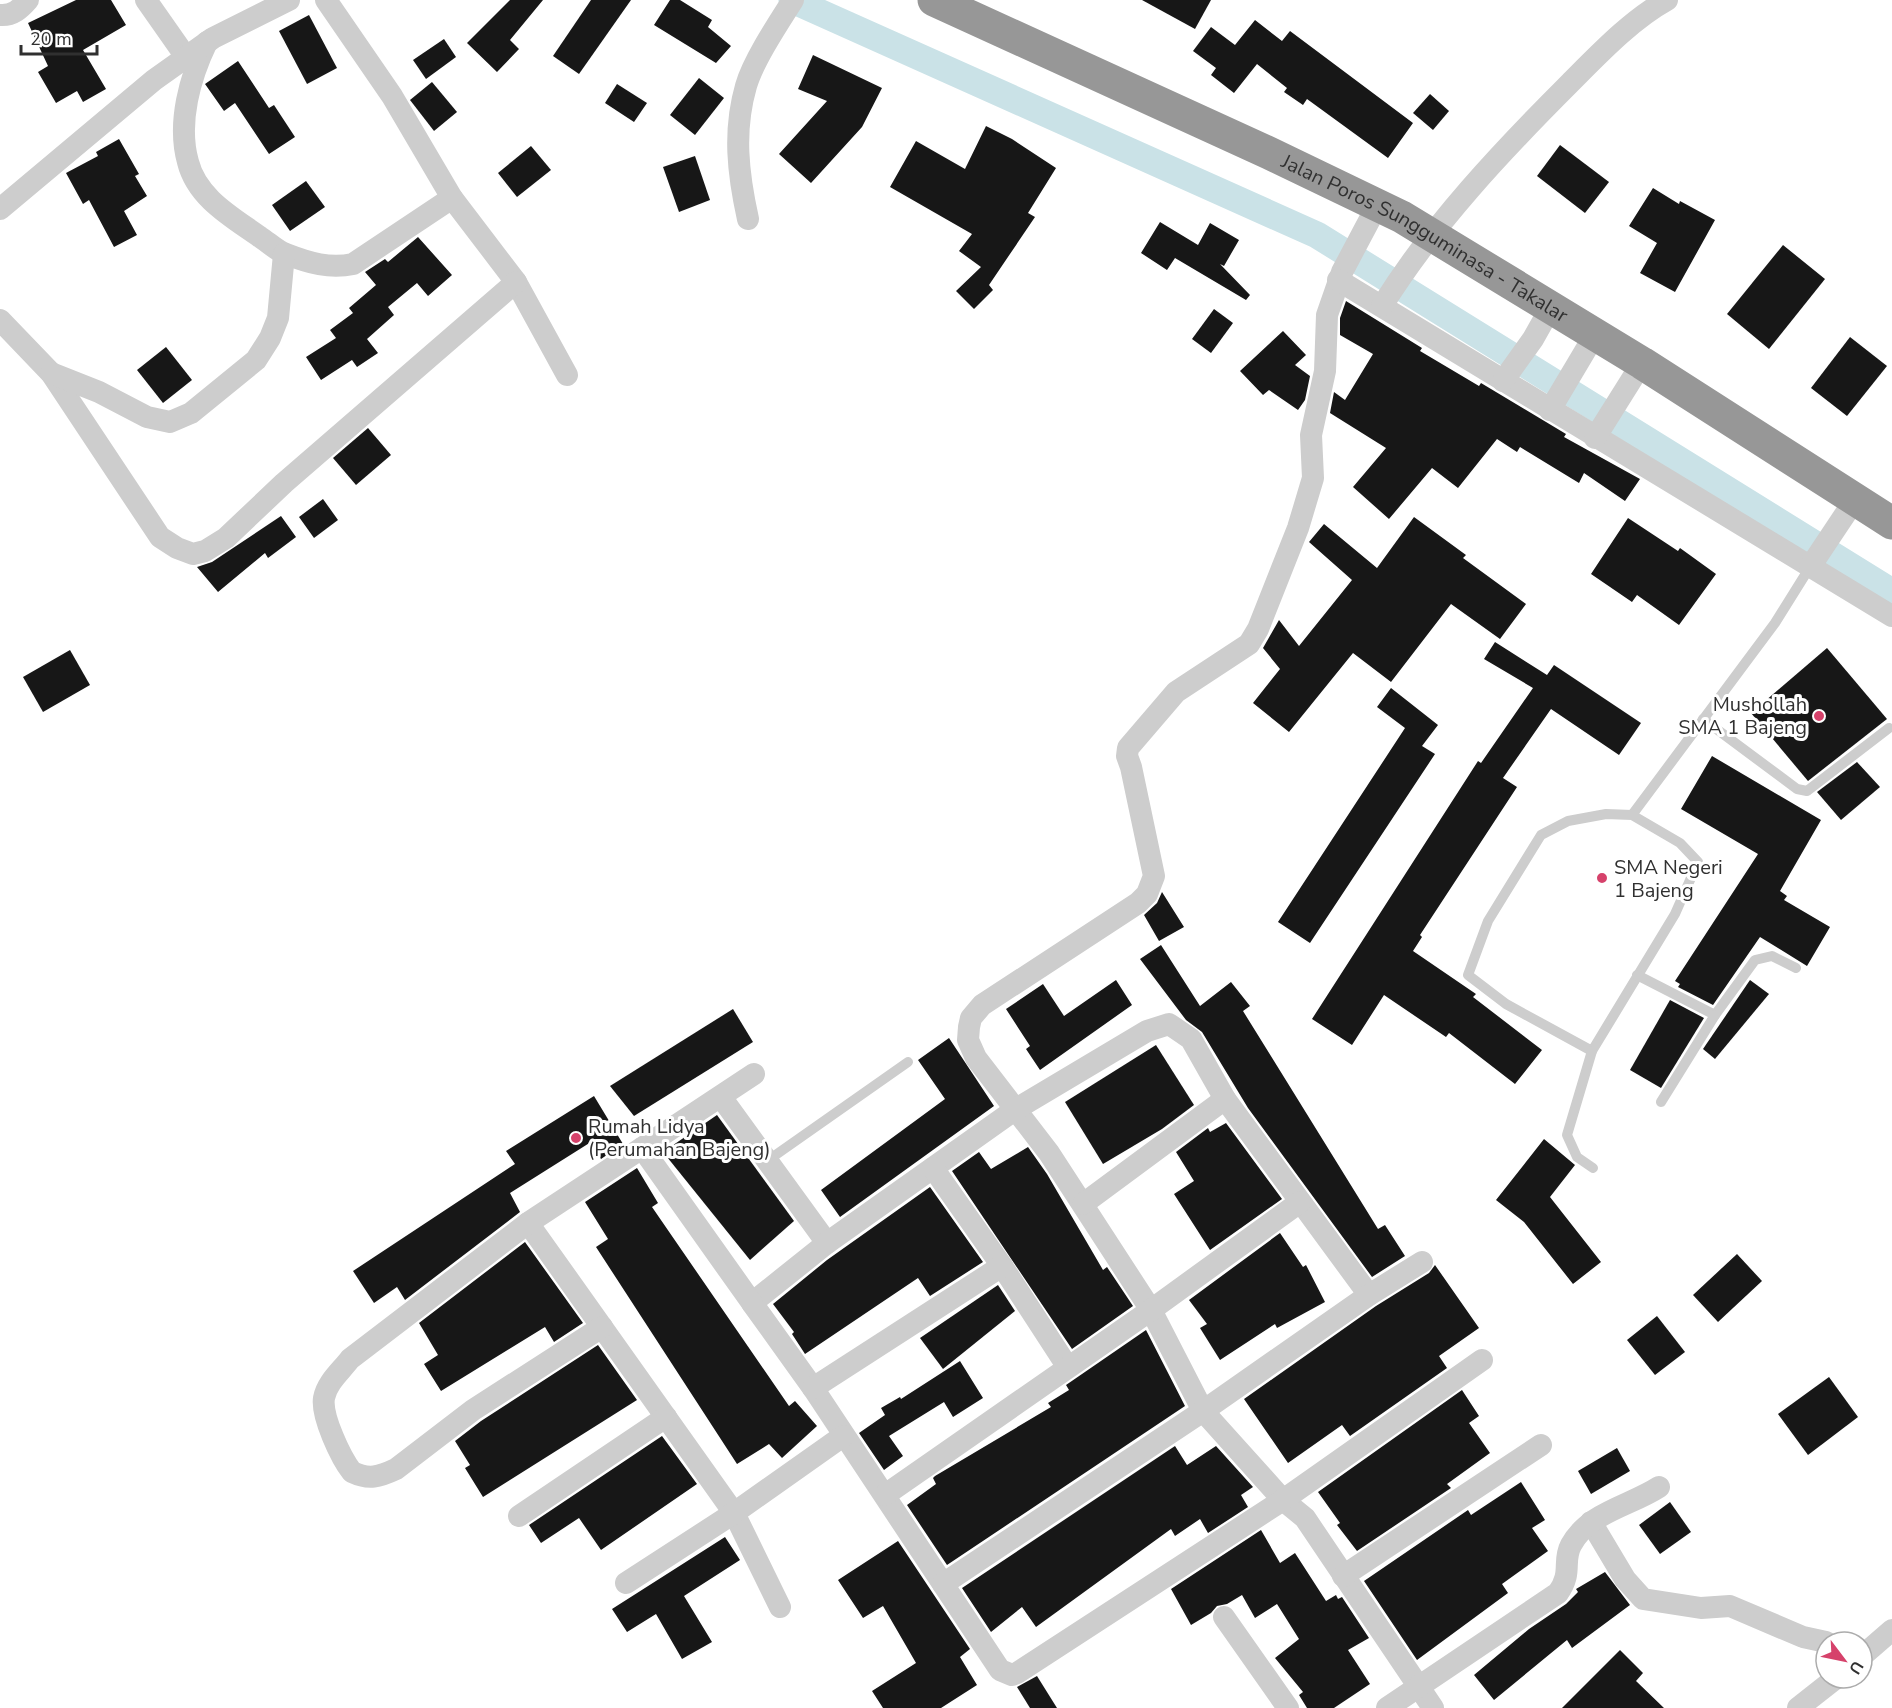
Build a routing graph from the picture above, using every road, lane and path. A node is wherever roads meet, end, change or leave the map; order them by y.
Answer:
1 (28, 0) edge
2 (146, 0) edge
3 (289, 0) edge
4 (326, 0) edge
5 (934, 0) edge
6 (1667, 0) edge
7 (787, 9) edge
8 (0, 15) edge
9 (207, 42) junction
10 (186, 57) junction
11 (452, 198) junction
12 (0, 209) edge
13 (1373, 215) junction
14 (747, 219) dead end
15 (1432, 234) junction
16 (284, 254) junction
17 (1340, 276) junction
18 (516, 282) junction
19 (1385, 300) junction
20 (1551, 307) junction
21 (0, 320) edge
22 (1587, 348) junction
23 (51, 374) junction
24 (1634, 374) junction
25 (567, 375) dead end
26 (1505, 377) junction
27 (1552, 405) junction
28 (1598, 433) junction
29 (1847, 511) junction
30 (1892, 523) edge
31 (1811, 564) junction
32 (1892, 616) edge
33 (1703, 719) junction
34 (1889, 728) dead end
35 (1632, 815) junction
36 (1796, 968) dead end
37 (1637, 975) junction
38 (1715, 1016) junction
39 (1592, 1051) junction
40 (908, 1062) dead end
41 (754, 1074) dead end
42 (721, 1096) junction
43 (1225, 1099) junction
44 (1661, 1102) dead end
45 (1016, 1109) junction
46 (642, 1148) junction
47 (766, 1161) junction
48 (933, 1168) junction
49 (1593, 1168) dead end
50 (1300, 1202) junction
51 (1083, 1204) junction
52 (528, 1223) junction
53 (827, 1243) junction
54 (1422, 1262) dead end
55 (1002, 1266) junction
56 (1369, 1295) junction
57 (752, 1302) junction
58 (1151, 1310) junction
59 (602, 1328) junction
60 (1482, 1360) dead end
61 (1067, 1366) junction
62 (813, 1388) junction
63 (1203, 1411) junction
64 (666, 1417) junction
65 (843, 1436) junction
66 (1541, 1444) dead end
67 (1659, 1487) dead end
68 (885, 1495) junction
69 (1282, 1500) junction
70 (734, 1513) junction
71 (519, 1516) dead end
72 (1591, 1522) junction
73 (1343, 1576) junction
74 (626, 1583) dead end
75 (943, 1584) junction
76 (780, 1607) dead end
77 (1224, 1617) dead end
78 (1892, 1630) edge
79 (1814, 1639) edge
80 (1874, 1645) edge
81 (1419, 1686) junction
82 (1822, 1690) edge
83 (1803, 1707) edge
84 (1288, 1708) edge
85 (1387, 1708) edge
86 (1433, 1708) edge

1 - 8 street
2 - 10 street
3 - 9 street
4 - 11 street
5 - 13 highway, Jalan Poros Sungguminasa - Takalar
6 - 15 street
7 - 14 street
9 - 10 street
9 - 16 street
10 - 12 street
11 - 16 street
11 - 18 street
13 - 15 highway, Jalan Poros Sungguminasa - Takalar
13 - 17 street
15 - 19 street
15 - 20 highway, Jalan Poros Sungguminasa - Takalar
16 - 23 street
17 - 19 street
17 - 45 street
18 - 23 street
18 - 25 street
19 - 26 street
20 - 22 highway, Jalan Poros Sungguminasa - Takalar
20 - 26 street
21 - 23 street
22 - 24 highway, Jalan Poros Sungguminasa - Takalar
22 - 27 street
24 - 28 street
24 - 29 highway, Jalan Poros Sungguminasa - Takalar
26 - 27 street
27 - 28 street
28 - 31 street
29 - 30 highway, Jalan Poros Sungguminasa - Takalar
29 - 31 street
31 - 32 street
31 - 33 lane
33 - 34 lane
33 - 35 lane
35 - 37 lane
35 - 39 lane
36 - 38 lane
37 - 38 lane
37 - 39 lane
38 - 44 lane
39 - 49 lane
40 - 47 lane
41 - 42 street
42 - 46 street
42 - 47 street
43 - 45 street
43 - 50 street
43 - 51 street
45 - 48 street
45 - 51 street
46 - 52 street
46 - 57 street
47 - 53 street
48 - 53 street
48 - 55 street
50 - 56 street
50 - 58 street
51 - 58 street
52 - 59 street
52 - 59 street
53 - 57 street
54 - 56 street
55 - 61 street
55 - 62 street
56 - 63 street
57 - 62 street
58 - 61 street
58 - 63 street
59 - 64 street
60 - 69 street
61 - 68 street
62 - 65 street
63 - 69 street
63 - 75 street
64 - 70 street
64 - 71 street
65 - 68 street
65 - 70 street
66 - 73 street
67 - 72 street
68 - 75 street
69 - 73 street
69 - 75 street
70 - 74 street
70 - 76 street
72 - 79 street
72 - 81 street
73 - 81 street
77 - 84 street
78 - 80 street
81 - 85 street
81 - 86 street
82 - 83 street

